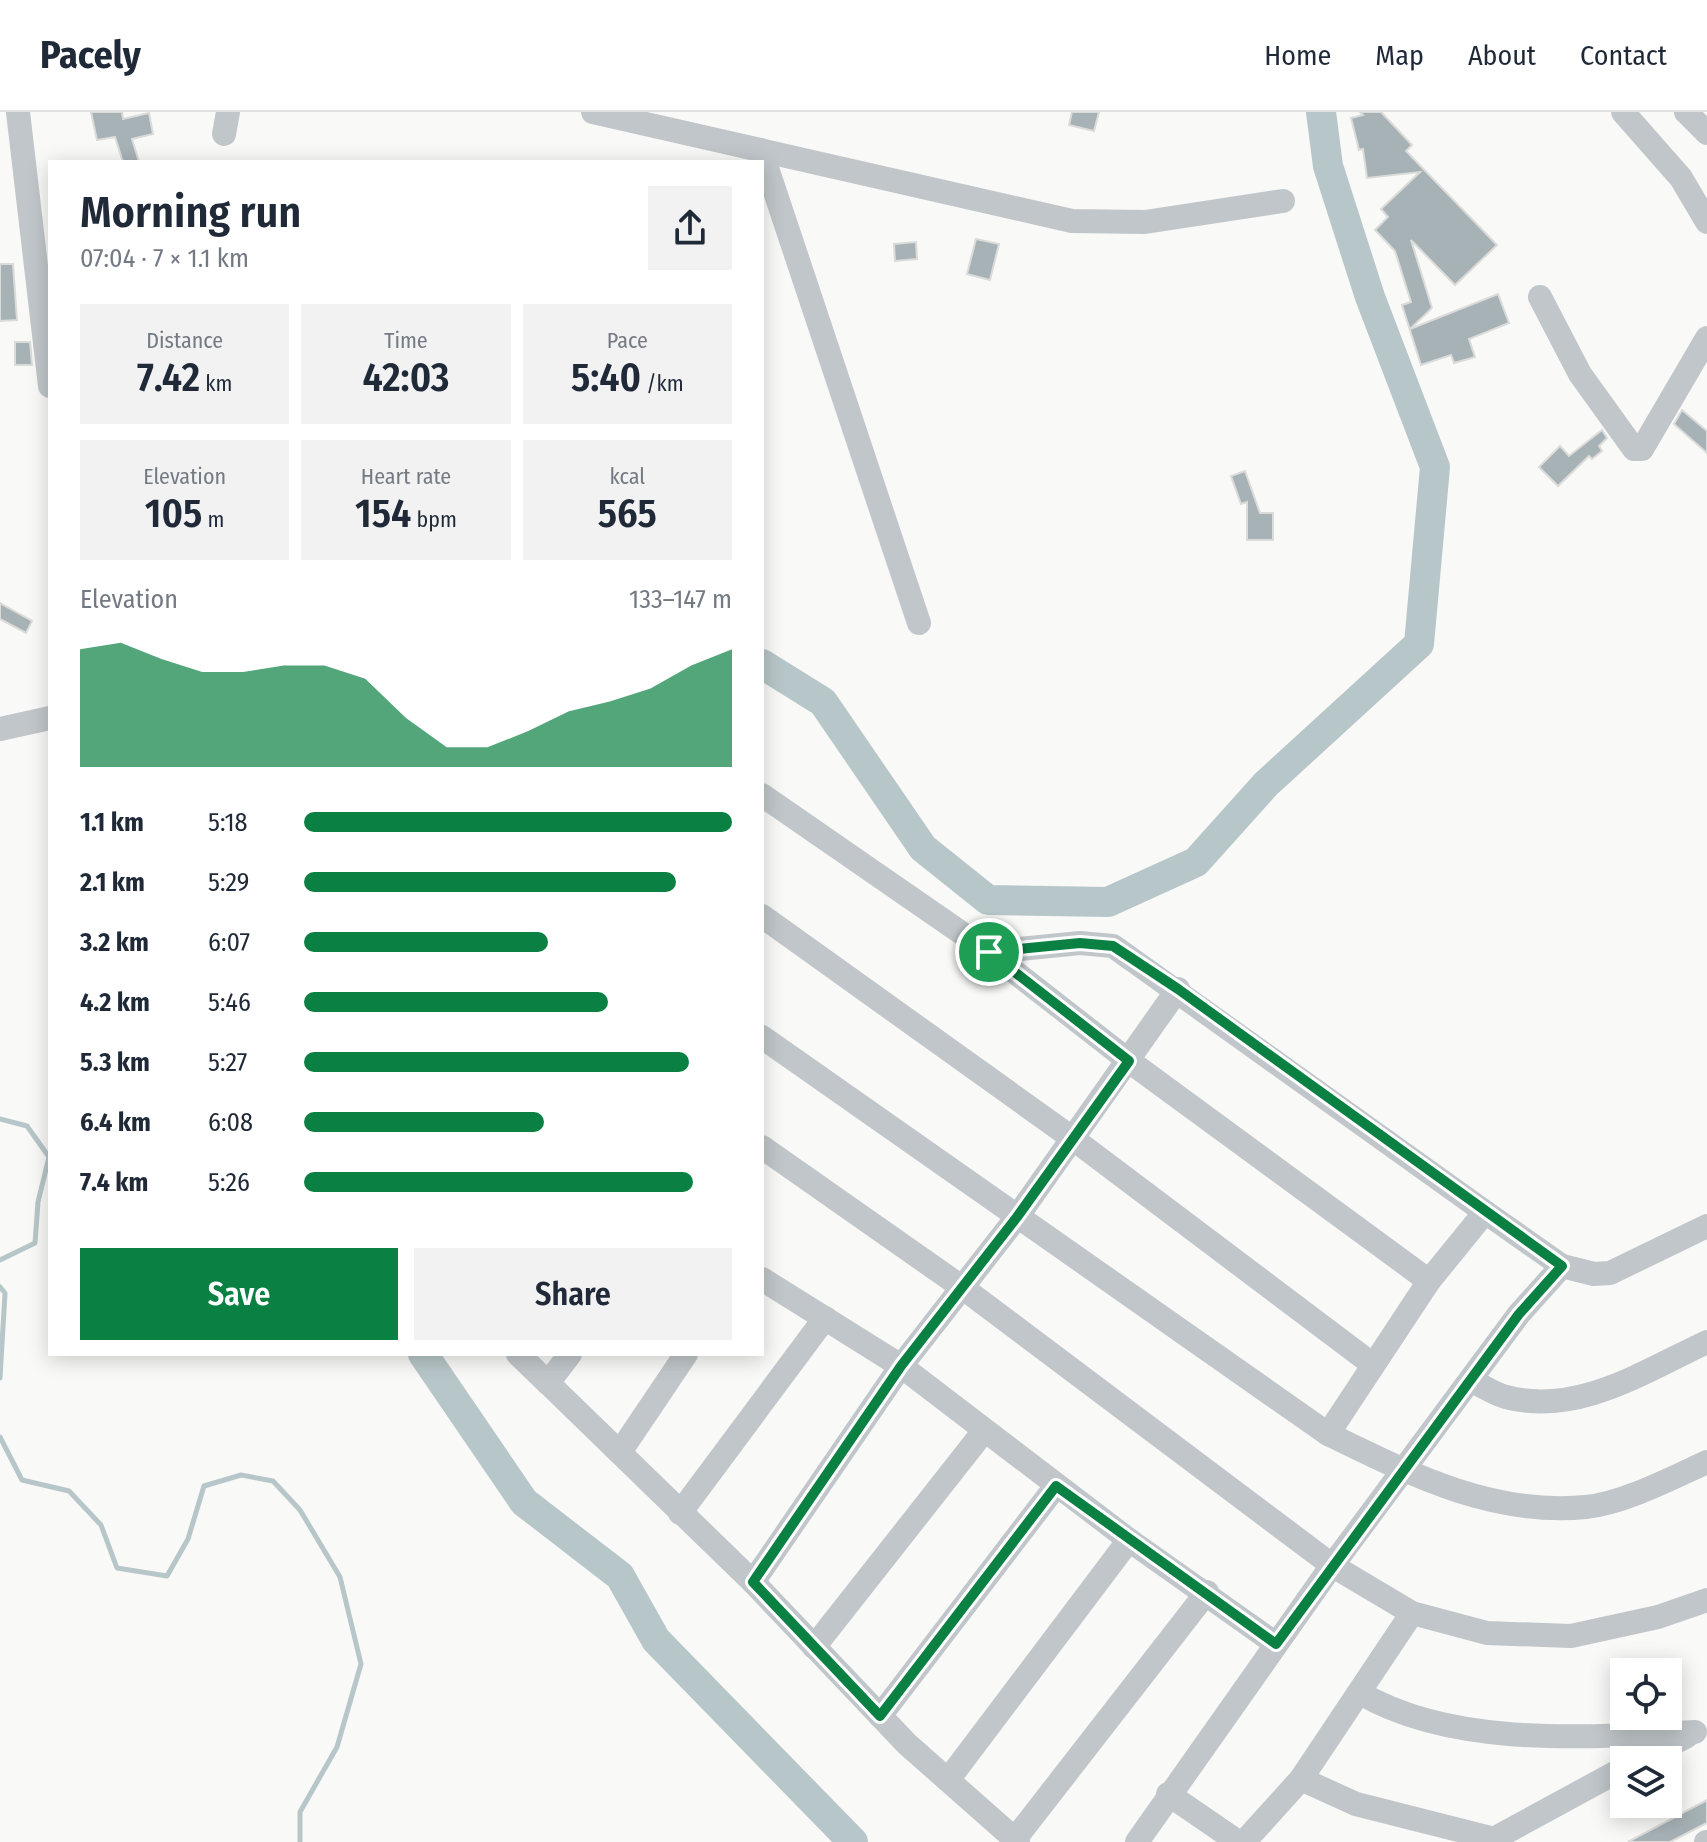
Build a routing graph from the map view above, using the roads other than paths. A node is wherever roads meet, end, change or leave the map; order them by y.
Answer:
1 (18, 112) edge
2 (593, 112) edge
3 (1686, 112) edge
4 (1636, 116) edge
5 (1707, 133) edge
6 (761, 150) junction
7 (1283, 201) dead end
8 (1707, 222) edge
9 (1540, 297) dead end
10 (1707, 338) edge
11 (48, 369) edge
12 (919, 623) dead end
13 (48, 718) edge
14 (0, 729) edge
15 (764, 796) edge
16 (764, 917) edge
17 (989, 952) junction
18 (1178, 989) junction
19 (764, 1038) edge
20 (1129, 1061) junction
21 (1072, 1138) junction
22 (764, 1148) edge
23 (1485, 1212) junction
24 (1017, 1217) junction
25 (1707, 1226) edge
26 (1562, 1266) junction
27 (764, 1280) edge
28 (1429, 1281) junction
29 (963, 1288) junction
30 (825, 1318) junction
31 (1707, 1342) edge
32 (520, 1356) edge
33 (568, 1356) edge
34 (685, 1356) edge
35 (1372, 1364) junction
36 (901, 1366) junction
37 (1472, 1381) junction
38 (548, 1383) junction
39 (984, 1431) junction
40 (1328, 1434) junction
41 (620, 1452) junction
42 (1707, 1462) edge
43 (1405, 1471) junction
44 (1056, 1486) junction
45 (680, 1513) junction
46 (1129, 1540) junction
47 (1333, 1566) junction
48 (753, 1582) junction
49 (1207, 1592) junction
50 (1707, 1600) edge
51 (1412, 1613) junction
52 (1276, 1644) junction
53 (814, 1647) junction
54 (1360, 1693) junction
55 (880, 1716) junction
56 (1701, 1729) edge
57 (1668, 1746) edge
58 (1610, 1776) edge
59 (1301, 1779) junction
60 (948, 1780) junction
61 (1168, 1794) junction
62 (1491, 1840) edge
63 (1016, 1841) edge
64 (1137, 1842) edge
65 (1238, 1842) edge
66 (1244, 1842) edge

1 - 11 street
2 - 6 street
3 - 5 street
4 - 8 street
6 - 7 street
6 - 12 street
9 - 10 street
13 - 14 street
15 - 17 street
16 - 21 street
17 - 18 street
17 - 20 street
18 - 20 street
18 - 23 street
19 - 24 street
20 - 21 street
20 - 28 street
21 - 24 street
21 - 35 street
22 - 29 street
23 - 26 street
23 - 28 street
24 - 29 street
24 - 40 street
25 - 26 street
26 - 37 street
27 - 30 street
28 - 35 street
29 - 36 street
29 - 47 street
30 - 36 street
30 - 45 street
31 - 37 street
32 - 38 street
33 - 38 street
34 - 41 street
35 - 40 street
36 - 39 street
36 - 48 street
37 - 43 street
38 - 41 street
39 - 44 street
39 - 53 street
40 - 43 street
41 - 45 street
42 - 43 street
43 - 47 street
44 - 46 street
44 - 55 street
45 - 48 street
46 - 49 street
46 - 60 street
47 - 51 street
47 - 52 street
48 - 53 street
49 - 52 street
49 - 63 street
50 - 51 street
51 - 54 street
52 - 61 street
53 - 55 street
54 - 56 street
54 - 59 street
55 - 60 street
56 - 57 street
58 - 62 street
59 - 62 street
59 - 66 street
60 - 63 street
61 - 64 street
61 - 65 street

